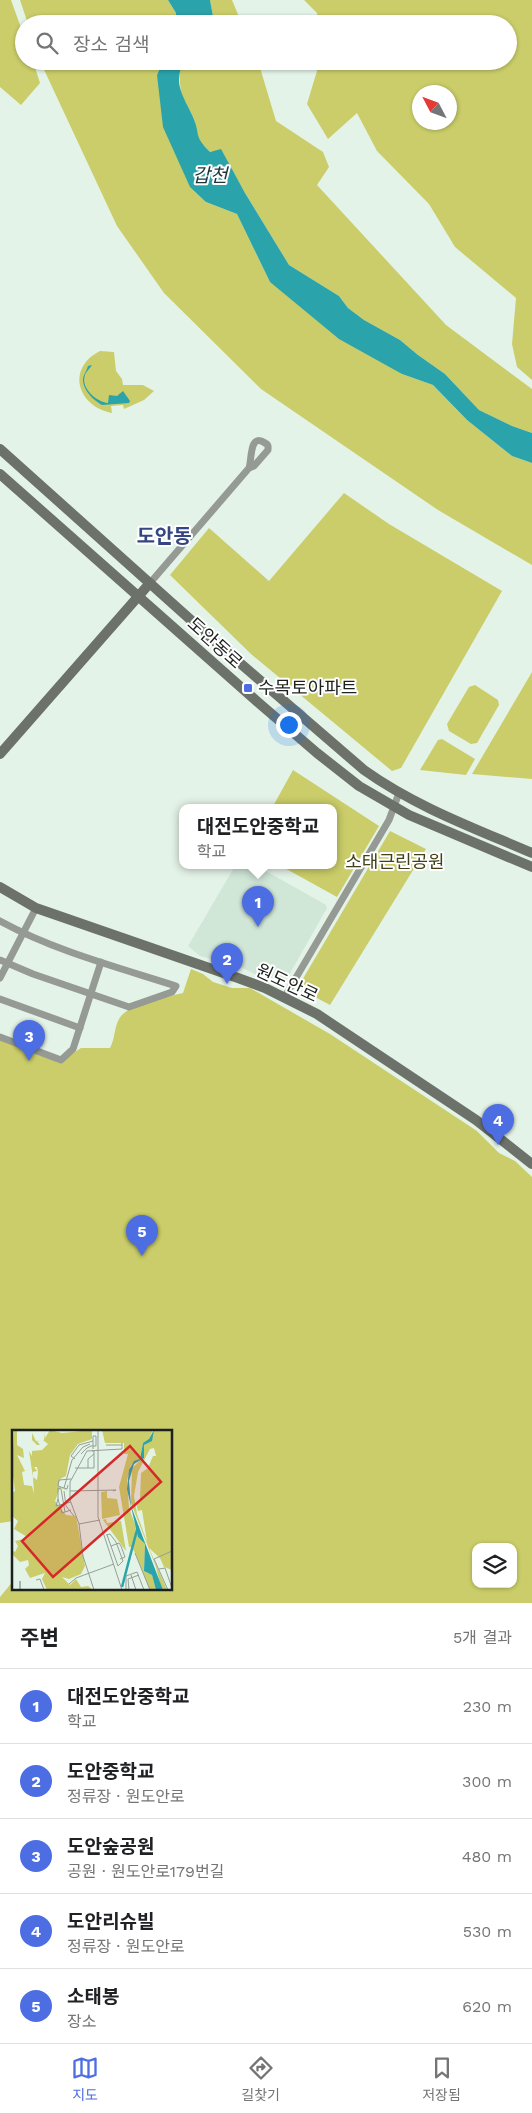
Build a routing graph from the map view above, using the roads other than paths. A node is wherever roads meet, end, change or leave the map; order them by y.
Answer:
1 (0, 449) edge
2 (249, 468) dead end
3 (0, 474) edge
4 (150, 583) junction
5 (138, 596) junction
6 (0, 754) edge
7 (399, 793) junction
8 (395, 808) junction
9 (532, 853) edge
10 (532, 867) edge
11 (0, 888) edge
12 (36, 908) junction
13 (0, 921) edge
14 (24, 934) junction
15 (0, 960) edge
16 (101, 962) junction
17 (7, 964) junction
18 (0, 978) edge
19 (90, 994) junction
20 (284, 998) junction
21 (0, 999) edge
22 (80, 1028) junction
23 (0, 1037) edge
24 (532, 1164) edge

1 - 4 main road, 도안동로
2 - 4 street
3 - 5 main road, 도안동로
4 - 5 main road
4 - 7 main road, 도안동로
5 - 6 main road
5 - 8 main road, 도안동로
7 - 8 street
7 - 9 main road, 도안동로
8 - 10 main road, 도안동로
8 - 20 street
11 - 12 main road, 원도안로
12 - 14 street
12 - 20 main road, 원도안로
13 - 14 street
14 - 16 street
14 - 17 street
15 - 17 street
16 - 19 street
16 - 19 street
17 - 18 street
17 - 19 street
19 - 22 street
20 - 24 main road, 원도안로
21 - 22 street
22 - 23 street

